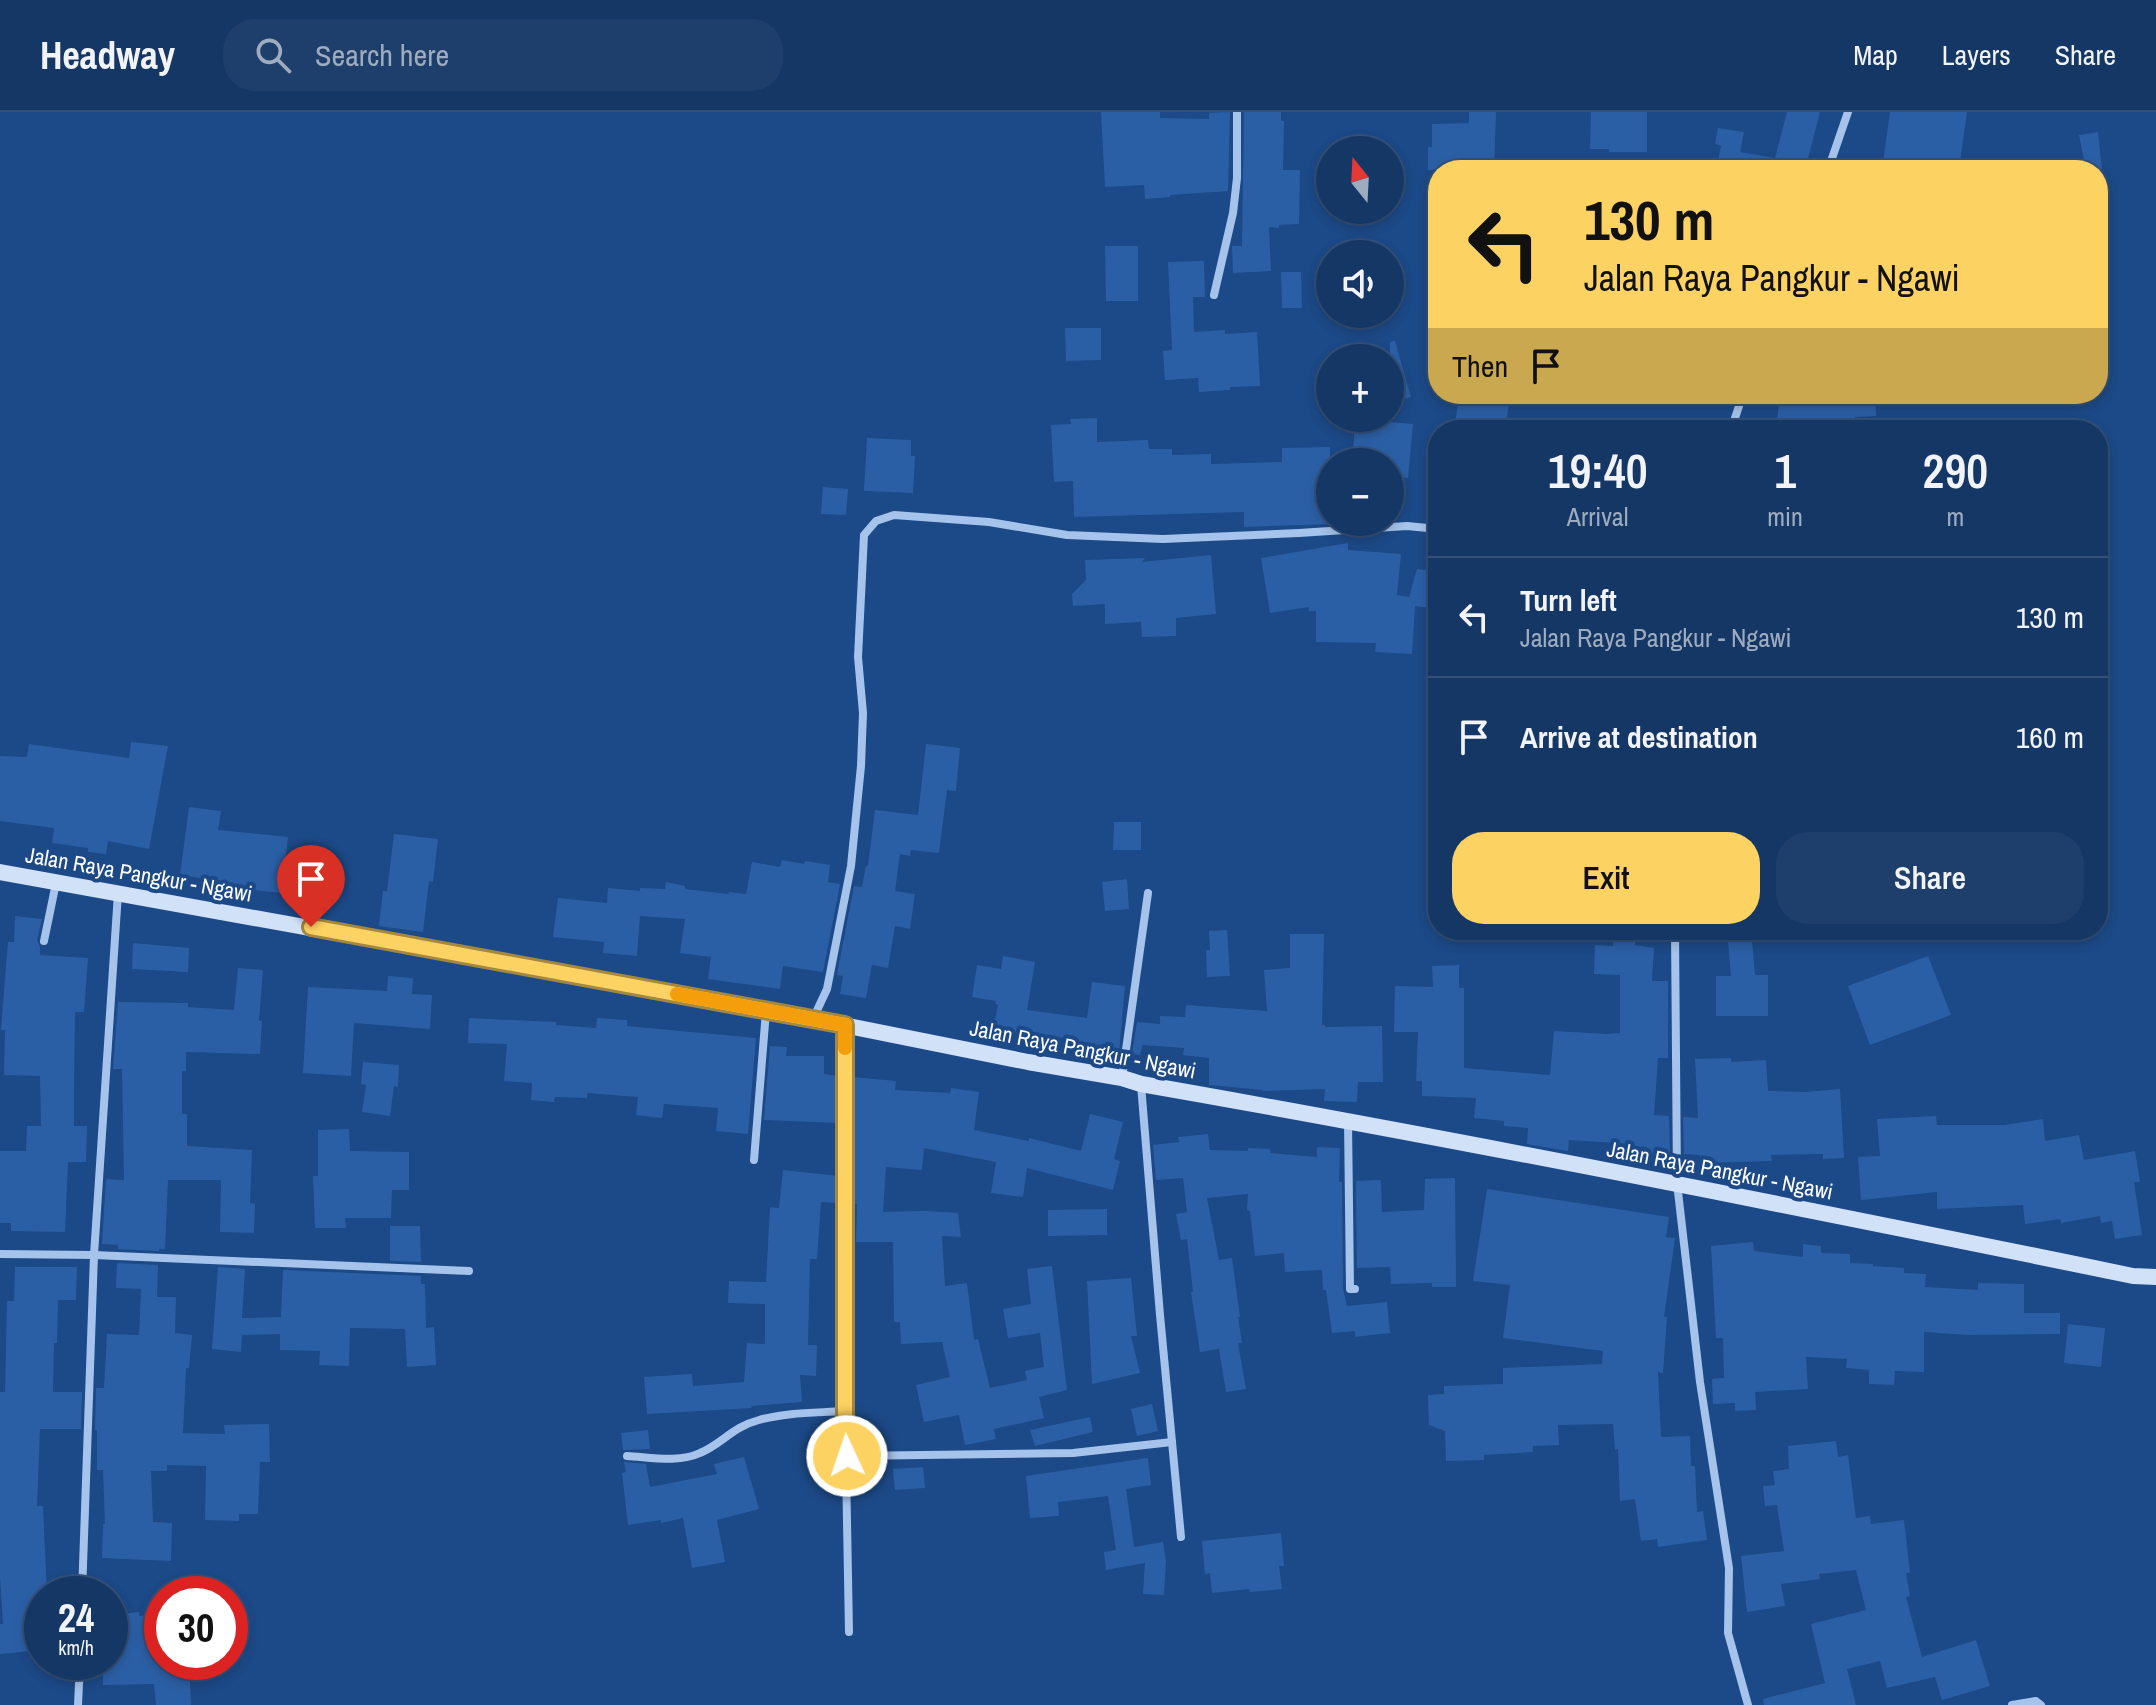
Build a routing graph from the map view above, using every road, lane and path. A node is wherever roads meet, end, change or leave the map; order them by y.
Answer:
1 (1237, 112) edge
2 (1848, 112) edge
3 (1831, 160) edge
4 (1214, 295) dead end
5 (1428, 528) edge
6 (0, 872) edge
7 (57, 882) junction
8 (118, 892) junction
9 (1148, 893) dead end
10 (1675, 940) edge
11 (44, 941) dead end
12 (766, 1010) junction
13 (813, 1019) junction
14 (845, 1025) junction
15 (1122, 1078) junction
16 (1141, 1084) junction
17 (1348, 1120) junction
18 (754, 1160) dead end
19 (1677, 1183) junction
20 (0, 1254) edge
21 (94, 1255) junction
22 (469, 1271) dead end
23 (2156, 1277) edge
24 (1355, 1289) dead end
25 (845, 1411) junction
26 (1172, 1442) junction
27 (627, 1456) dead end
28 (847, 1456) junction
29 (1181, 1537) dead end
30 (83, 1576) edge
31 (849, 1632) dead end
32 (79, 1680) edge
33 (78, 1705) edge
34 (1748, 1705) edge
35 (2012, 1705) edge
36 (2041, 1705) edge

1 - 4 street
2 - 3 street
5 - 13 street
6 - 7 main road, Jalan Raya Pangkur - Ngawi
7 - 8 main road, Jalan Raya Pangkur - Ngawi
7 - 11 street
8 - 12 main road, Jalan Raya Pangkur - Ngawi
8 - 21 street
9 - 15 street
10 - 19 street
12 - 13 main road, Jalan Raya Pangkur - Ngawi
12 - 18 street
13 - 14 main road, Jalan Raya Pangkur - Ngawi
14 - 15 main road, Jalan Raya Pangkur - Ngawi
14 - 25 street
15 - 16 main road, Jalan Raya Pangkur - Ngawi
16 - 17 main road, Jalan Raya Pangkur - Ngawi
16 - 26 street
17 - 19 main road, Jalan Raya Pangkur - Ngawi
17 - 24 street
19 - 23 main road, Jalan Raya Pangkur - Ngawi
19 - 34 street
20 - 21 street
21 - 22 street
21 - 30 street
25 - 27 street
25 - 28 street
26 - 28 street
26 - 29 street
28 - 31 street
32 - 33 street
35 - 36 street

